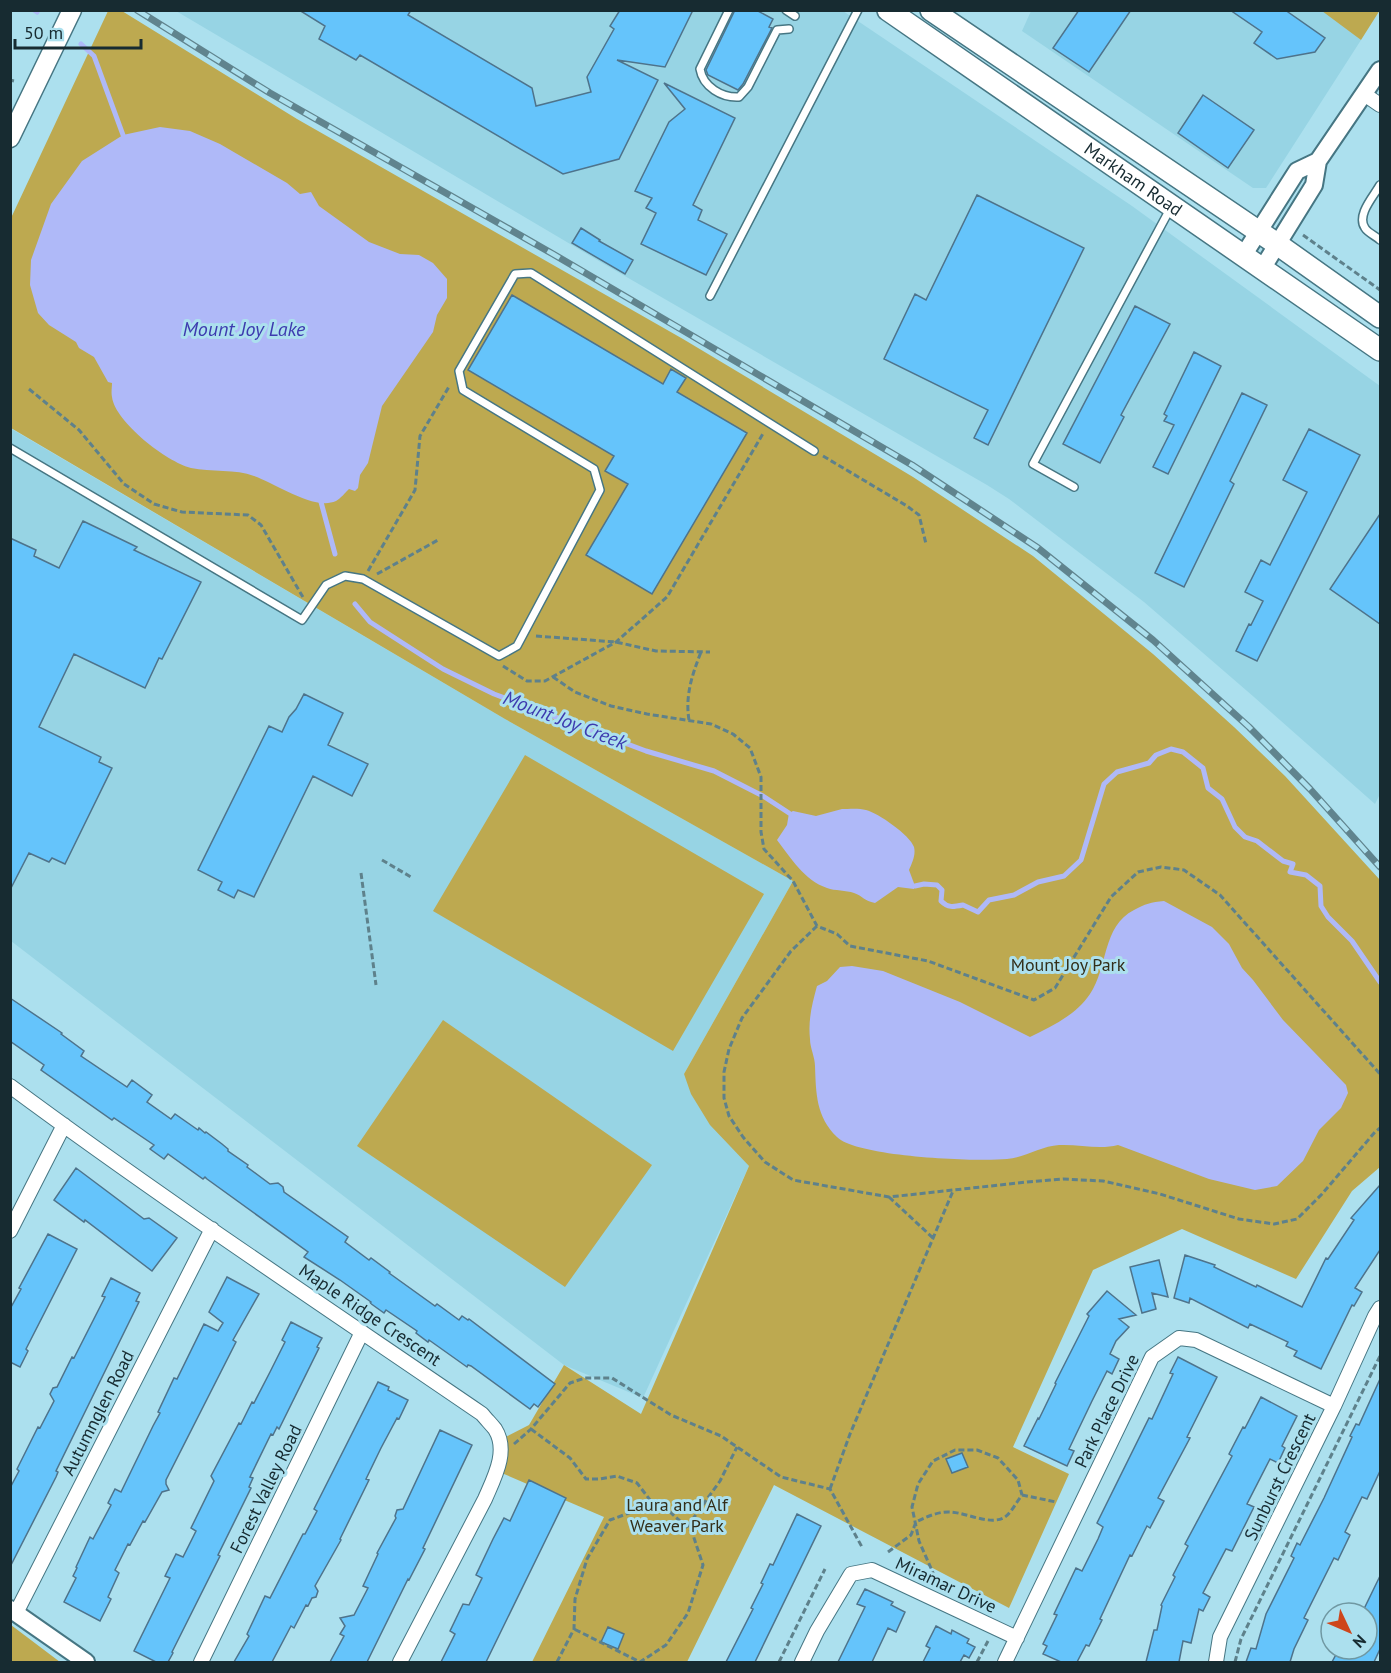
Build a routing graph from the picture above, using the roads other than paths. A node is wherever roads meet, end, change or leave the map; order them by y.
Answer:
1 (72, 10) edge
2 (729, 10) edge
3 (786, 10) edge
4 (858, 10) edge
5 (888, 10) edge
6 (930, 10) edge
7 (795, 16) dead end
8 (789, 29) dead end
9 (1380, 70) edge
10 (1364, 94) junction
11 (1380, 105) edge
12 (10, 138) edge
13 (1318, 160) junction
14 (1380, 185) edge
15 (1171, 206) junction
16 (1258, 231) junction
17 (1380, 240) edge
18 (1277, 243) junction
19 (1243, 256) junction
20 (1262, 268) junction
21 (710, 296) dead end
22 (1380, 317) edge
23 (1380, 350) edge
24 (10, 448) edge
25 (814, 451) road end
26 (1074, 487) dead end
27 (10, 1086) edge
28 (64, 1125) junction
29 (212, 1229) junction
30 (10, 1231) edge
31 (1380, 1308) edge
32 (362, 1332) junction
33 (1334, 1406) junction
34 (13, 1612) edge
35 (1017, 1638) junction
36 (86, 1662) edge
37 (201, 1662) edge
38 (400, 1662) edge
39 (802, 1662) edge
40 (1005, 1662) edge
41 (1216, 1662) edge

1 - 12 main road
2 - 8 lane
3 - 7 lane
4 - 21 lane
5 - 15 main road, Markham Road
6 - 16 main road, Markham Road
9 - 10 street
10 - 11 street
10 - 13 street
13 - 16 street
13 - 18 street
14 - 17 lane
15 - 19 main road, Markham Road
15 - 26 lane
16 - 18 main road, Markham Road
16 - 19 street
18 - 20 street
18 - 22 main road, Markham Road
19 - 20 main road, Markham Road
20 - 23 main road, Markham Road
24 - 25 lane
27 - 28 street, Maple Ridge Crescent
28 - 29 street, Maple Ridge Crescent
28 - 30 street
29 - 32 street, Maple Ridge Crescent
29 - 34 street, Autumnglen Road
31 - 33 street, Sunburst Crescent
32 - 37 street, Forest Valley Road
32 - 38 street, Maple Ridge Crescent
33 - 35 street, Park Place Drive
33 - 41 street, Sunburst Crescent
34 - 36 street
35 - 39 street, Miramar Drive
35 - 40 street, Park Place Drive

